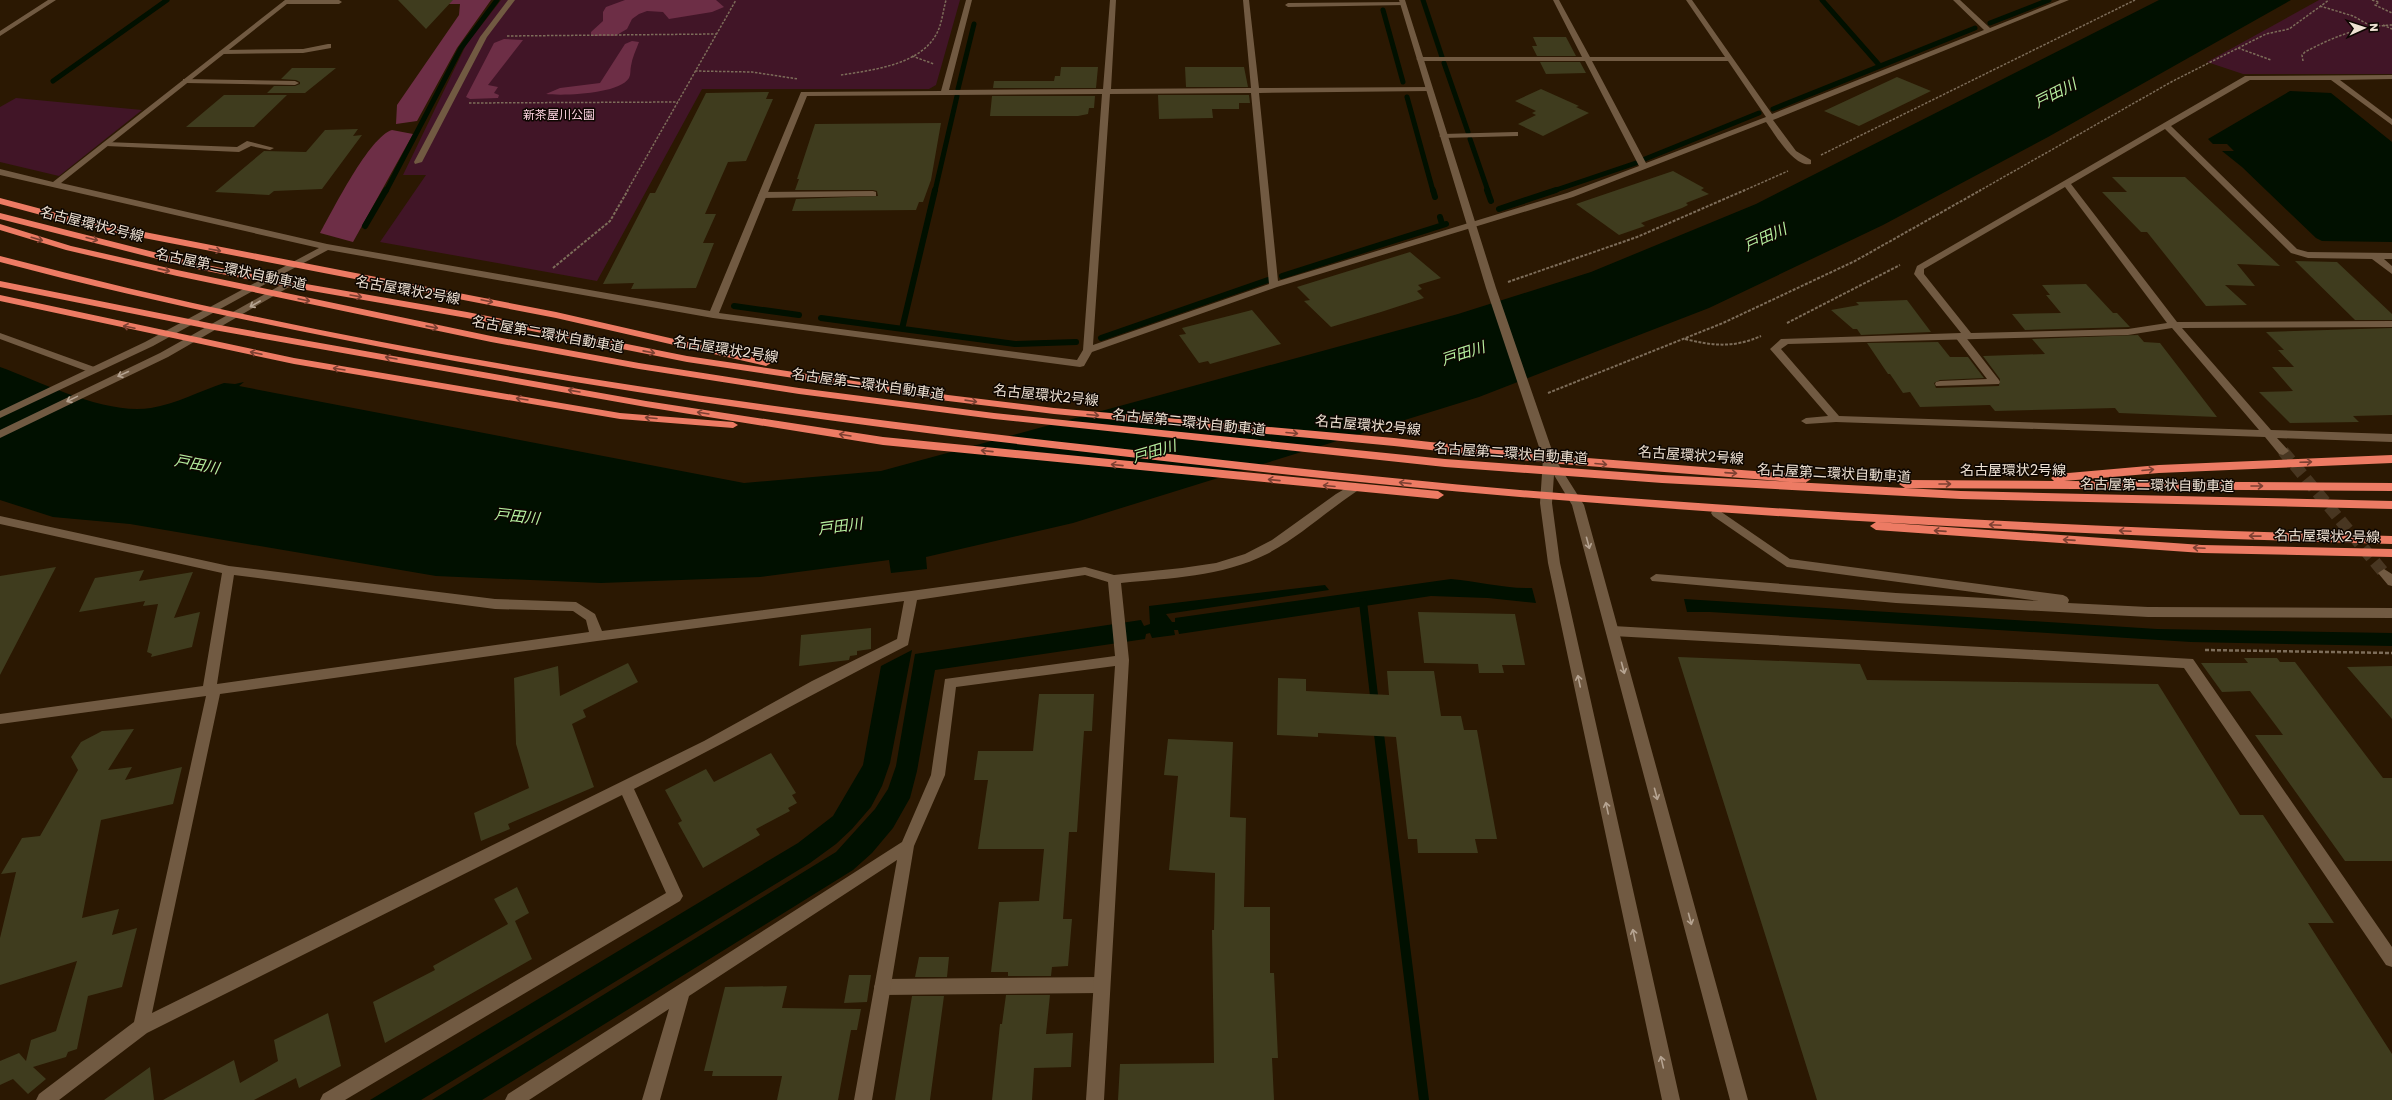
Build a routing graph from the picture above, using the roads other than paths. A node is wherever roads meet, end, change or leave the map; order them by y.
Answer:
1 (53, 0) edge
2 (512, 0) edge
3 (969, 0) edge
4 (1113, 0) edge
5 (1246, 0) edge
6 (1556, 0) edge
7 (1689, 0) edge
8 (1956, 0) edge
9 (2066, 0) edge
10 (287, 1) edge
11 (339, 2) dead end
12 (1402, 2) edge
13 (1288, 5) dead end
14 (1989, 31) junction
15 (0, 34) edge
16 (328, 46) dead end
17 (223, 52) junction
18 (1420, 59) junction
19 (1587, 59) junction
20 (1730, 59) junction
21 (2332, 77) junction
22 (2392, 77) edge
23 (186, 81) junction
24 (295, 83) dead end
25 (1429, 89) junction
26 (1255, 90) junction
27 (1106, 91) junction
28 (945, 92) junction
29 (1769, 119) junction
30 (2392, 123) edge
31 (2166, 126) junction
32 (1515, 134) dead end
33 (1443, 136) junction
34 (106, 144) junction
35 (270, 148) dead end
36 (418, 162) dead end
37 (1808, 162) dead end
38 (1644, 167) junction
39 (0, 172) edge
40 (2067, 184) junction
41 (54, 185) junction
42 (873, 194) dead end
43 (762, 195) junction
44 (0, 201) edge
45 (0, 216) edge
46 (1471, 226) junction
47 (0, 228) edge
48 (327, 246) junction
49 (2375, 256) junction
50 (2392, 256) edge
51 (0, 259) edge
52 (2392, 271) edge
53 (266, 280) junction
54 (0, 284) edge
55 (288, 284) junction
56 (1274, 285) junction
57 (0, 298) edge
58 (713, 315) junction
59 (189, 322) junction
60 (2392, 324) edge
61 (2174, 325) junction
62 (214, 327) junction
63 (0, 336) edge
64 (1964, 337) junction
65 (1088, 350) junction
66 (91, 371) junction
67 (850, 382) junction
68 (1940, 384) dead end
69 (0, 415) edge
70 (1836, 419) junction
71 (1806, 421) dead end
72 (829, 432) junction
73 (0, 434) edge
74 (2270, 435) junction
75 (2392, 438) edge
76 (2283, 451) tunnel mouth
77 (1549, 459) junction
78 (2392, 459) edge
79 (1984, 484) junction
80 (2392, 487) edge
81 (1352, 488) junction
82 (1546, 503) junction
83 (1578, 505) junction
84 (2392, 505) edge
85 (1718, 513) junction
86 (0, 520) edge
87 (2392, 540) edge
88 (2319, 551) junction
89 (2392, 553) edge
90 (2392, 557) edge
91 (229, 570) junction
92 (1656, 578) dead end
93 (1114, 579) junction
94 (911, 596) junction
95 (2148, 612) junction
96 (2392, 613) edge
97 (1613, 631) junction
98 (596, 636) junction
99 (1122, 660) junction
100 (211, 689) junction
101 (0, 719) edge
102 (625, 786) junction
103 (907, 846) junction
104 (2392, 960) edge
105 (1102, 985) junction
106 (882, 986) junction
107 (682, 991) junction
108 (141, 1027) junction
109 (45, 1100) edge
110 (329, 1100) edge
111 (514, 1100) edge
112 (651, 1100) edge
113 (863, 1100) edge
114 (1095, 1100) edge
115 (1671, 1100) edge
116 (1739, 1100) edge

1 - 15 street
2 - 36 street
3 - 28 street
4 - 27 street
5 - 26 street
6 - 19 street
7 - 20 street
8 - 14 street
9 - 14 street
10 - 11 street
10 - 17 street
12 - 13 street
12 - 18 street
14 - 29 street
16 - 17 street
17 - 23 street
18 - 19 street
18 - 25 street
19 - 20 street
19 - 38 street
20 - 29 street
21 - 22 street
21 - 30 street
21 - 31 street
23 - 24 street
23 - 34 street
25 - 26 street
25 - 33 street
26 - 27 street
26 - 56 street
27 - 28 street
27 - 65 street
28 - 43 street
29 - 37 street
29 - 38 street
31 - 40 street
31 - 49 street
32 - 33 street
33 - 46 street
34 - 35 street
34 - 41 street
38 - 46 street
39 - 41 street
40 - 61 street
40 - 64 street
41 - 48 street
42 - 43 street
43 - 58 street
44 -> 67 highway
45 -> 53 highway, 名古屋環状2号線
46 - 56 street
46 - 77 street
47 -> 84 highway, 名古屋第二環状自動車道
48 - 53 street
48 - 58 street
49 - 50 street
49 - 52 street
87 -> 51 highway
53 - 55 highway, 名古屋環状2号線
53 - 59 street
54 - 59 highway, 名古屋環状2号線
55 -> 62 street
55 -> 67 highway, 名古屋環状2号線
56 - 65 street
72 -> 57 highway
58 - 65 street
59 - 62 highway, 名古屋環状2号線
59 - 66 street
60 - 61 street
61 - 64 street
61 - 74 street
72 -> 62 highway, 名古屋環状2号線
62 -> 73 street
63 - 66 street
64 - 68 street
64 - 70 street
66 - 69 street
67 -> 77 highway, 名古屋環状2号線
70 - 71 street
70 - 74 street
81 -> 72 highway, 名古屋環状2号線
74 - 75 street
74 - 76 street
77 -> 79 highway, 名古屋環状2号線
77 - 82 street
77 - 83 street
79 -> 78 highway
79 -> 80 highway, 名古屋環状2号線
81 - 82 highway, 名古屋環状2号線
81 - 93 street
82 - 83 highway, 名古屋環状2号線
115 -> 82 street
83 - 85 highway, 名古屋環状2号線
83 -> 97 street
88 -> 85 highway, 名古屋環状2号線
85 - 95 street
86 - 91 street
88 - 89 highway, 名古屋環状2号線
88 - 90 highway
91 - 98 street
91 - 100 street
92 - 95 street
93 - 94 street
93 - 99 street
94 - 98 street
94 - 102 street
95 - 96 street
97 - 104 street
97 -> 116 street
98 - 100 street
99 - 103 street
99 - 105 street
100 - 101 street
100 - 108 street
102 - 108 street
102 - 110 street
103 - 106 street
103 - 107 street
105 - 106 street
105 - 114 street
106 - 113 street
107 - 111 street
107 - 112 street
108 - 109 street

